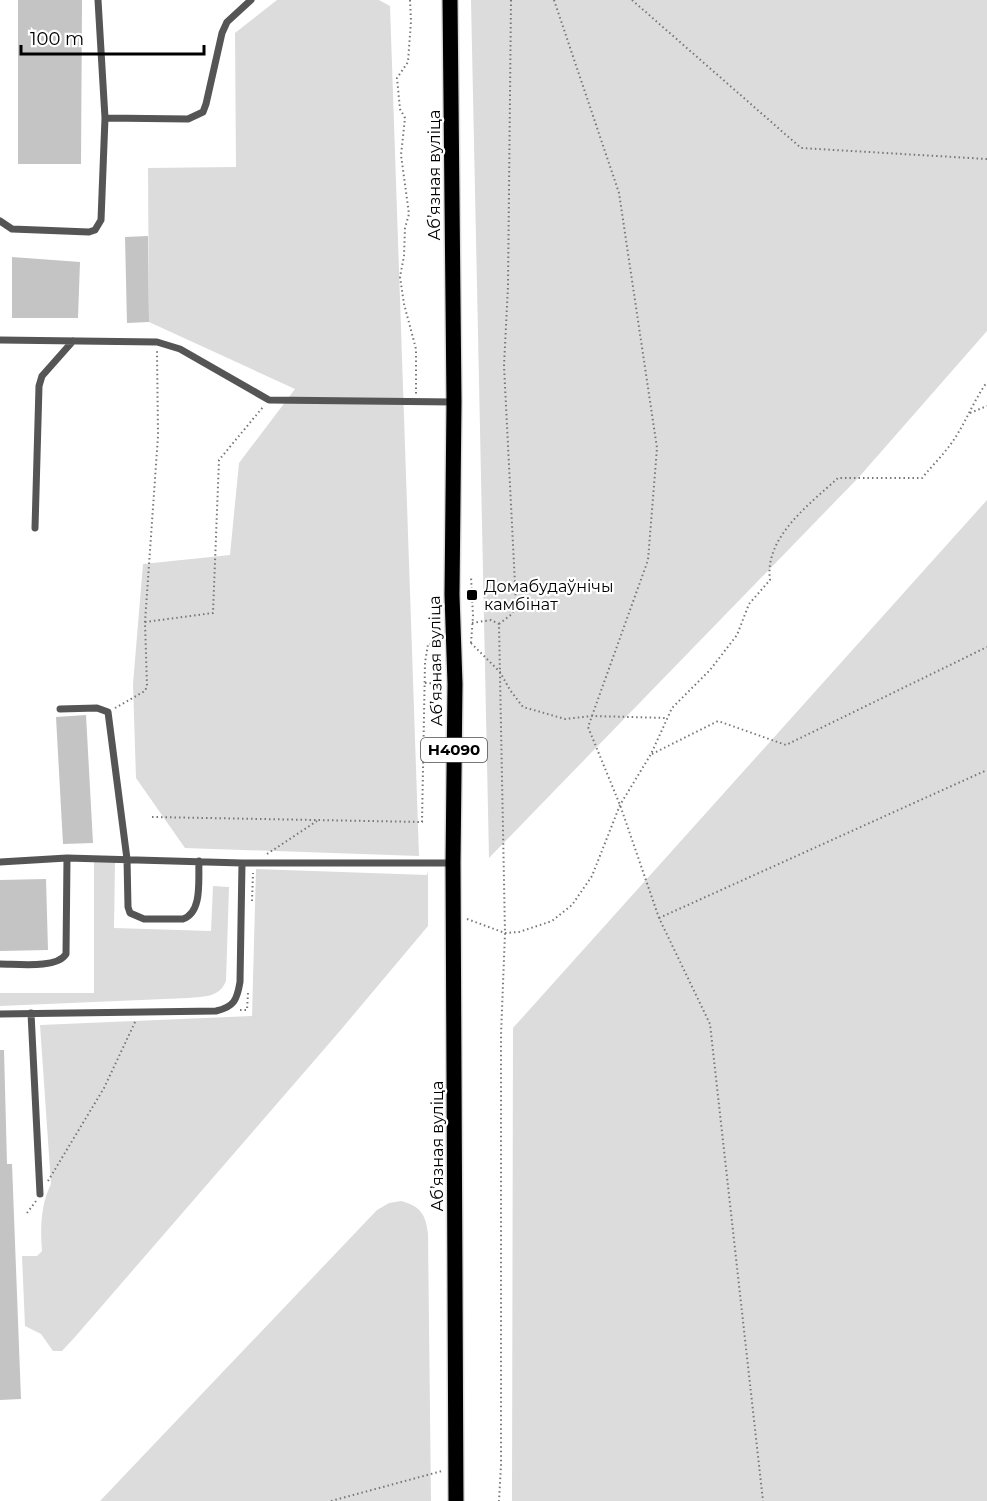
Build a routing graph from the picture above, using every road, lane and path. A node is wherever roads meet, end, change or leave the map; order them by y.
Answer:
1 (98, 0) edge
2 (251, 0) edge
3 (410, 0) edge
4 (450, 0) edge
5 (511, 0) edge
6 (554, 0) edge
7 (632, 0) edge
8 (105, 118) junction
9 (987, 159) edge
10 (0, 221) edge
11 (0, 340) edge
12 (73, 341) junction
13 (157, 342) junction
14 (987, 382) edge
15 (269, 400) junction
16 (416, 400) junction
17 (454, 402) junction
18 (987, 406) edge
19 (970, 413) junction
20 (34, 528) dead end
21 (471, 578) dead end
22 (472, 616) dead end
23 (145, 622) junction
24 (472, 623) dead end
25 (499, 624) junction
26 (471, 643) dead end
27 (434, 644) dead end
28 (987, 647) edge
29 (500, 672) junction
30 (425, 683) junction
31 (455, 684) junction
32 (60, 709) dead end
33 (108, 712) junction
34 (592, 716) junction
35 (668, 718) junction
36 (651, 754) junction
37 (987, 770) edge
38 (620, 805) junction
39 (152, 817) dead end
40 (317, 821) junction
41 (68, 858) junction
42 (127, 859) junction
43 (199, 861) junction
44 (0, 862) edge
45 (453, 862) junction
46 (242, 863) junction
47 (254, 863) junction
48 (252, 908) dead end
49 (454, 914) junction
50 (659, 918) junction
51 (505, 933) junction
52 (0, 964) edge
53 (248, 988) dead end
54 (236, 1011) dead end
55 (31, 1013) junction
56 (0, 1014) edge
57 (139, 1014) dead end
58 (43, 1176) dead end
59 (40, 1194) joint
60 (27, 1213) dead end
61 (456, 1467) junction
62 (331, 1501) edge
63 (456, 1501) edge
64 (499, 1501) edge
65 (763, 1501) edge

1 - 8 lane
2 - 8 lane
3 - 16 path
4 - 17 main road, Абʼязная вуліца / Н4090
5 - 25 path
6 - 34 path
7 - 9 path
8 - 10 lane
11 - 12 lane
12 - 13 lane
12 - 20 lane
13 - 15 lane
13 - 23 path
14 - 19 path
15 - 16 lane
15 - 23 path
16 - 17 lane
17 - 31 main road, Абʼязная вуліца / Н4090
18 - 19 path
19 - 35 path
21 - 22 path
23 - 33 path
24 - 25 path
25 - 29 path
26 - 29 path
27 - 30 path
28 - 36 path
29 - 34 path
29 - 51 path
30 - 31 path
30 - 40 path
31 - 45 main road, Абʼязная вуліца / Н4090
32 - 33 lane
33 - 42 lane
34 - 35 path
34 - 38 path
35 - 36 path
36 - 38 path
37 - 50 path
38 - 50 path
38 - 51 path
39 - 40 path
40 - 47 path
41 - 42 lane
41 - 44 lane
41 - 52 lane
42 - 43 lane
42 - 43 lane
43 - 46 lane
45 - 47 lane
45 - 49 main road, Абʼязная вуліца / Н4090
46 - 47 lane
46 - 55 lane
47 - 48 path
49 - 51 path
49 - 61 main road, Абʼязная вуліца / Н4090
50 - 65 path
51 - 64 path
53 - 54 path
55 - 56 lane
55 - 59 lane
57 - 58 path
59 - 60 path
61 - 62 path
61 - 63 main road, Абʼязная вуліца / Н4090

